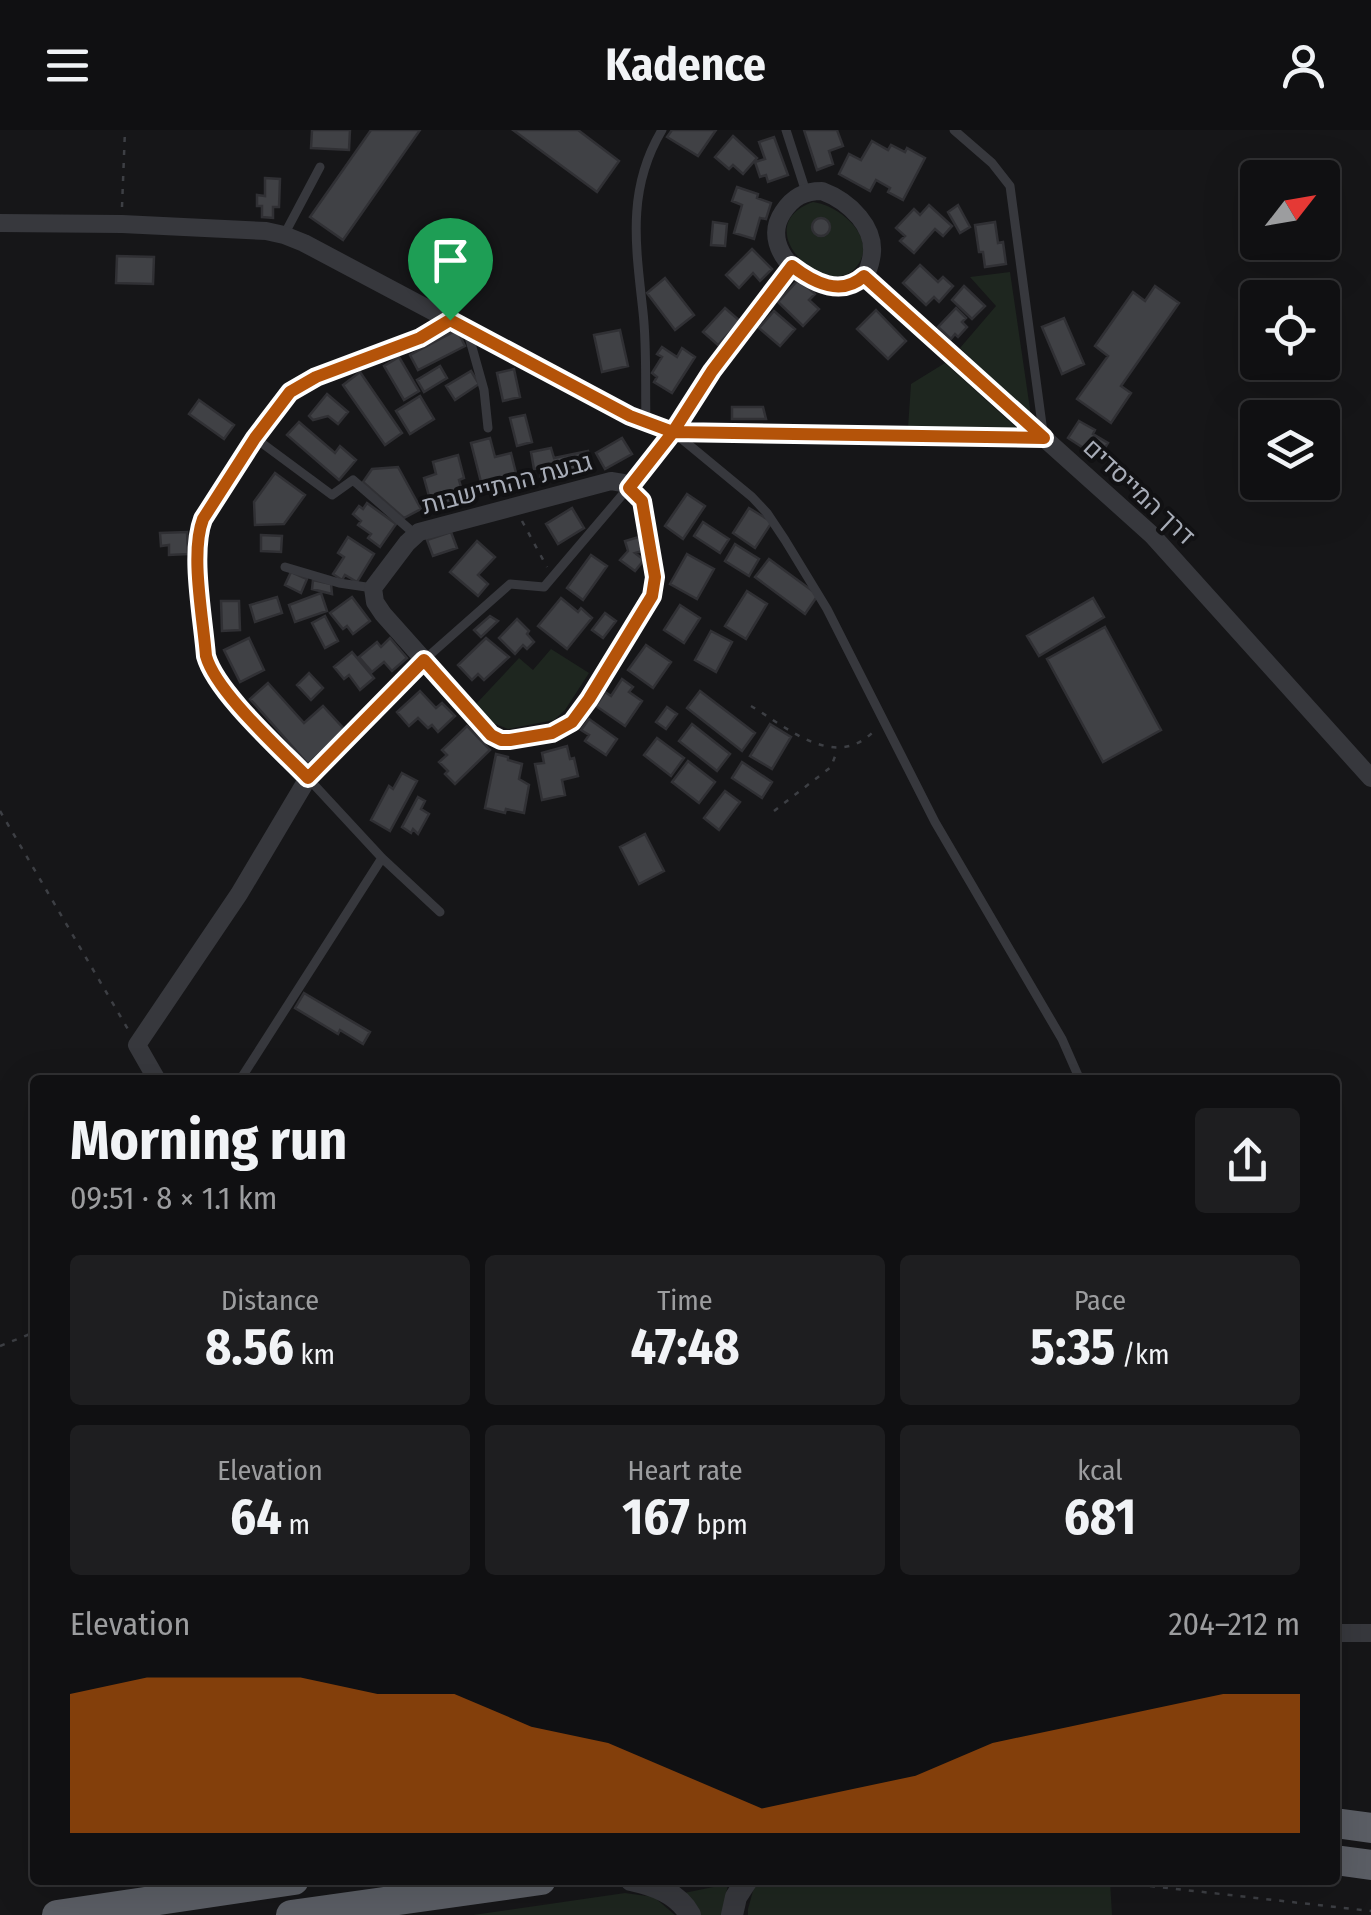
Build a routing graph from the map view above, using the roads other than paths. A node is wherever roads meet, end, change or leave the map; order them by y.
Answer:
1 (662, 130) edge
2 (786, 130) edge
3 (954, 130) edge
4 (320, 167) dead end
5 (806, 192) junction
6 (0, 222) edge
7 (284, 235) junction
8 (792, 266) junction
9 (864, 276) junction
10 (459, 325) junction
11 (712, 371) road end
12 (646, 424) junction
13 (488, 428) dead end
14 (673, 432) junction
15 (255, 438) junction
16 (1044, 438) junction
17 (629, 488) junction
18 (416, 536) junction
19 (286, 567) dead end
20 (373, 588) junction
21 (424, 660) junction
22 (308, 778) junction
23 (1371, 778) edge
24 (382, 858) junction
25 (440, 912) dead end
26 (154, 1075) edge
27 (243, 1075) edge
28 (1078, 1075) edge
29 (1340, 1633) edge
30 (1371, 1633) edge
31 (1340, 1823) edge
32 (1371, 1828) edge
33 (1340, 1861) edge
34 (1371, 1865) edge
35 (260, 1885) edge
36 (504, 1885) edge
37 (649, 1885) edge
38 (744, 1885) edge
39 (57, 1915) edge
40 (291, 1915) edge
41 (690, 1915) edge
42 (732, 1915) edge

1 - 12 lane
2 - 5 lane
3 - 16 lane
4 - 7 lane
5 - 8 street
5 - 9 street
6 - 7 street, דרך המייסדים
7 - 10 street, דרך המייסדים
8 - 9 street
8 - 11 lane
9 - 16 street
10 - 12 street, דרך המייסדים
10 - 13 lane
10 - 15 lane
12 - 14 street, דרך המייסדים
14 - 16 street, דרך המייסדים
14 - 17 street
14 - 28 lane
15 - 18 lane
15 - 22 lane
16 - 23 street, דרך המייסדים
17 - 18 street, גבעת ההתיישבות
17 - 21 lane
17 - 21 street, גבעת ההתיישבות
18 - 20 street, גבעת ההתיישבות
19 - 20 lane
20 - 21 street, גבעת ההתיישבות
21 - 22 street
22 - 24 lane
22 - 26 street
24 - 25 lane
24 - 27 lane
29 - 30 street
31 - 32 highway
33 - 34 highway
35 - 39 highway
36 - 40 highway
37 - 41 street
38 - 42 street

